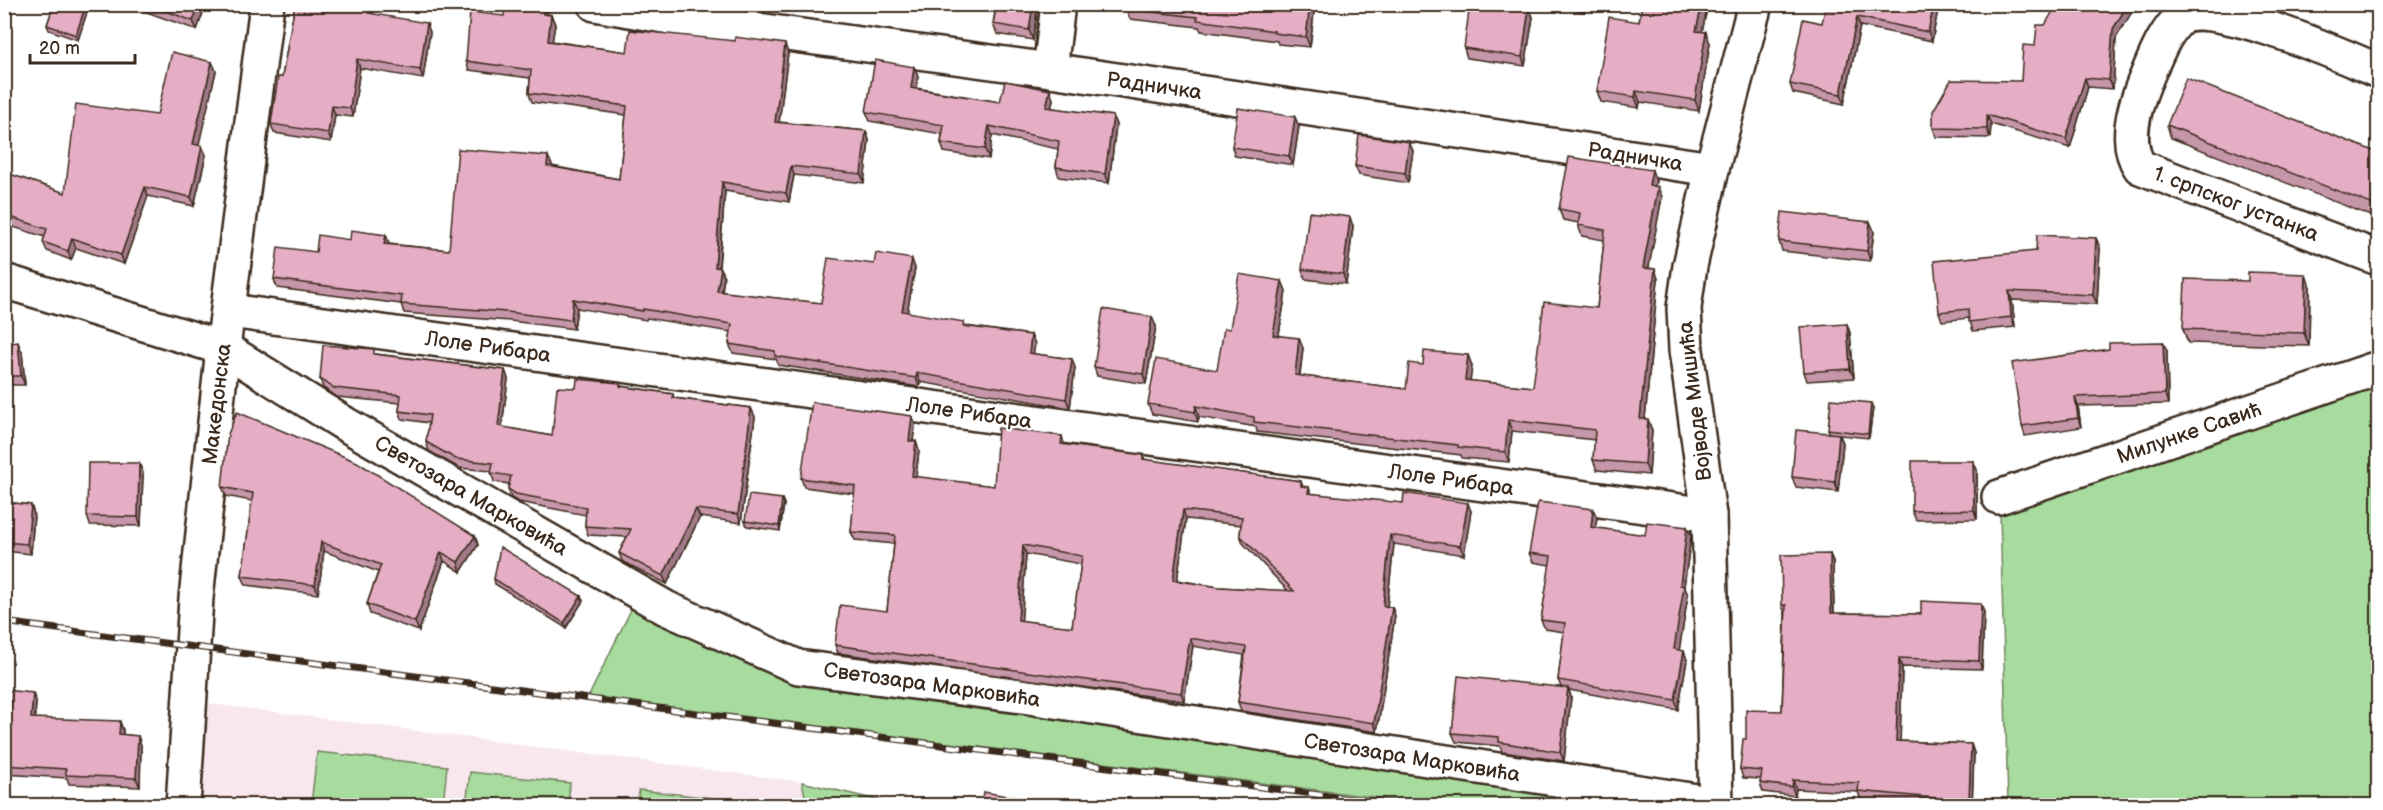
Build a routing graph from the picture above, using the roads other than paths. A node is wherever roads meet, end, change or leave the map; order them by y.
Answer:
1 (267, 4) edge
2 (595, 4) edge
3 (1058, 4) edge
4 (1755, 4) edge
5 (694, 13) edge
6 (1050, 70) junction
7 (2379, 71) edge
8 (1712, 169) junction
9 (2379, 258) edge
10 (4, 281) edge
11 (230, 311) junction
12 (223, 348) junction
13 (2379, 368) edge
14 (1999, 497) dead end
15 (1709, 515) junction
16 (1716, 805) edge
17 (183, 806) edge

1 - 11 street, Македонска
2 - 5 street, Радничка
3 - 6 street
4 - 8 street, Војводе Мишића
5 - 6 street, Радничка
6 - 8 street, Радничка
7 - 9 street, 1. српског устанка
8 - 15 street, Војводе Мишића
10 - 12 street, Светозара Марковића
11 - 12 street, Македонска
11 - 15 street, Лоле Рибара
12 - 16 street, Светозара Марковића
12 - 17 street, Македонска
13 - 14 street, Милунке Савић
15 - 16 street, Војводе Мишића

